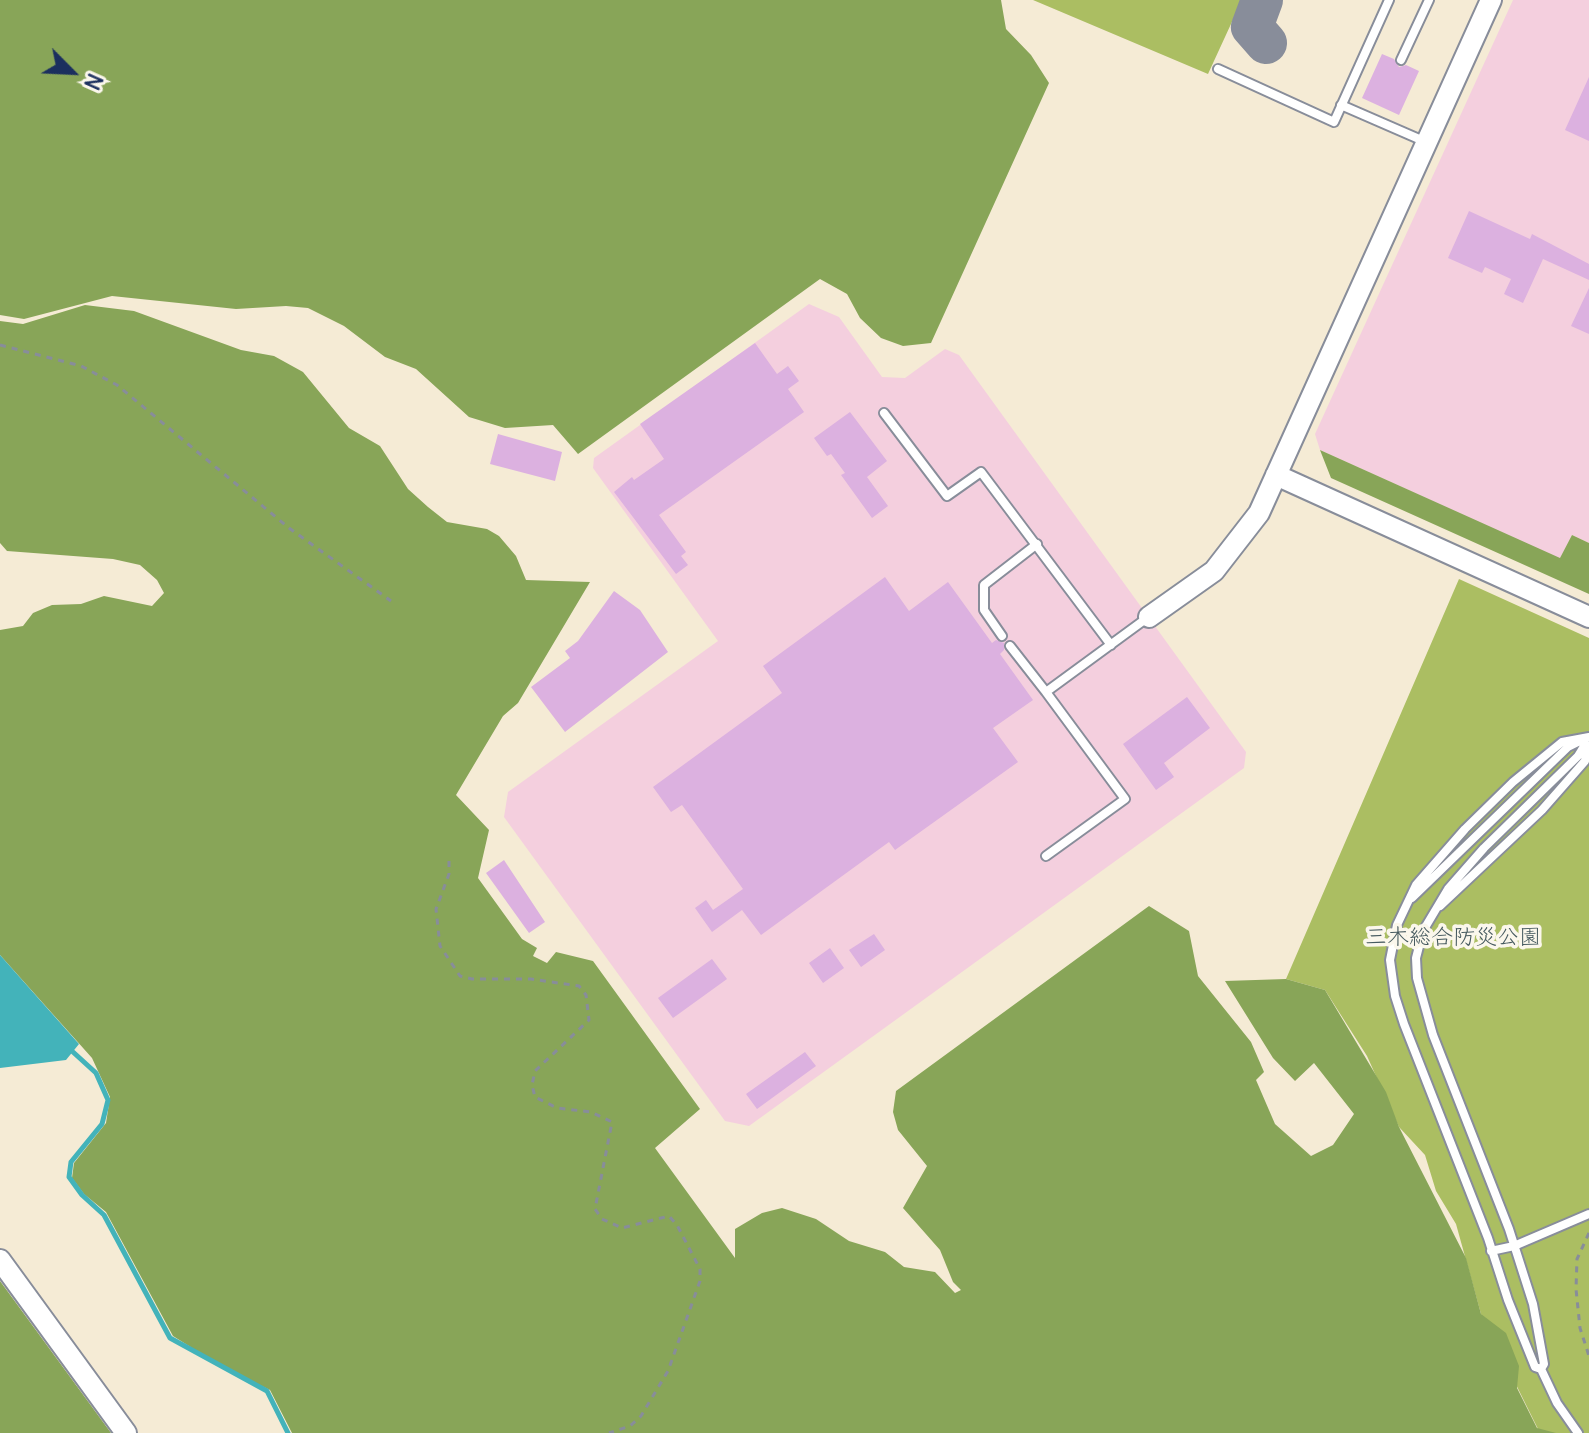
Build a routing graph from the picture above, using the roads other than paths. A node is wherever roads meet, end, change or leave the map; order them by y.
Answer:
1 (1389, 0) edge
2 (1429, 0) edge
3 (1491, 0) edge
4 (1401, 60) dead end
5 (1218, 69) dead end
6 (1341, 105) junction
7 (1426, 142) junction
8 (884, 413) dead end
9 (1276, 475) junction
10 (1037, 544) junction
11 (1149, 617) joint
12 (1589, 617) edge
13 (1002, 636) dead end
14 (1111, 645) junction
15 (1010, 646) dead end
16 (1046, 692) junction
17 (1589, 738) edge
18 (1046, 856) dead end
19 (1589, 1214) edge
20 (1514, 1246) junction
21 (1491, 1251) junction
22 (0, 1260) edge
23 (1541, 1369) junction
24 (126, 1433) edge
25 (1578, 1433) edge

1 - 6 lane
2 - 4 lane
3 - 7 street
5 - 6 lane
6 - 7 lane
7 - 9 street
8 - 10 lane
9 - 11 street
9 - 12 street
10 - 13 lane
10 - 14 lane
11 - 14 lane
14 - 16 lane
15 - 16 lane
16 - 18 lane
17 - 20 lane
17 - 21 lane
19 - 20 lane
20 - 21 lane
20 - 23 lane
21 - 23 lane
22 - 24 street
23 - 25 lane

